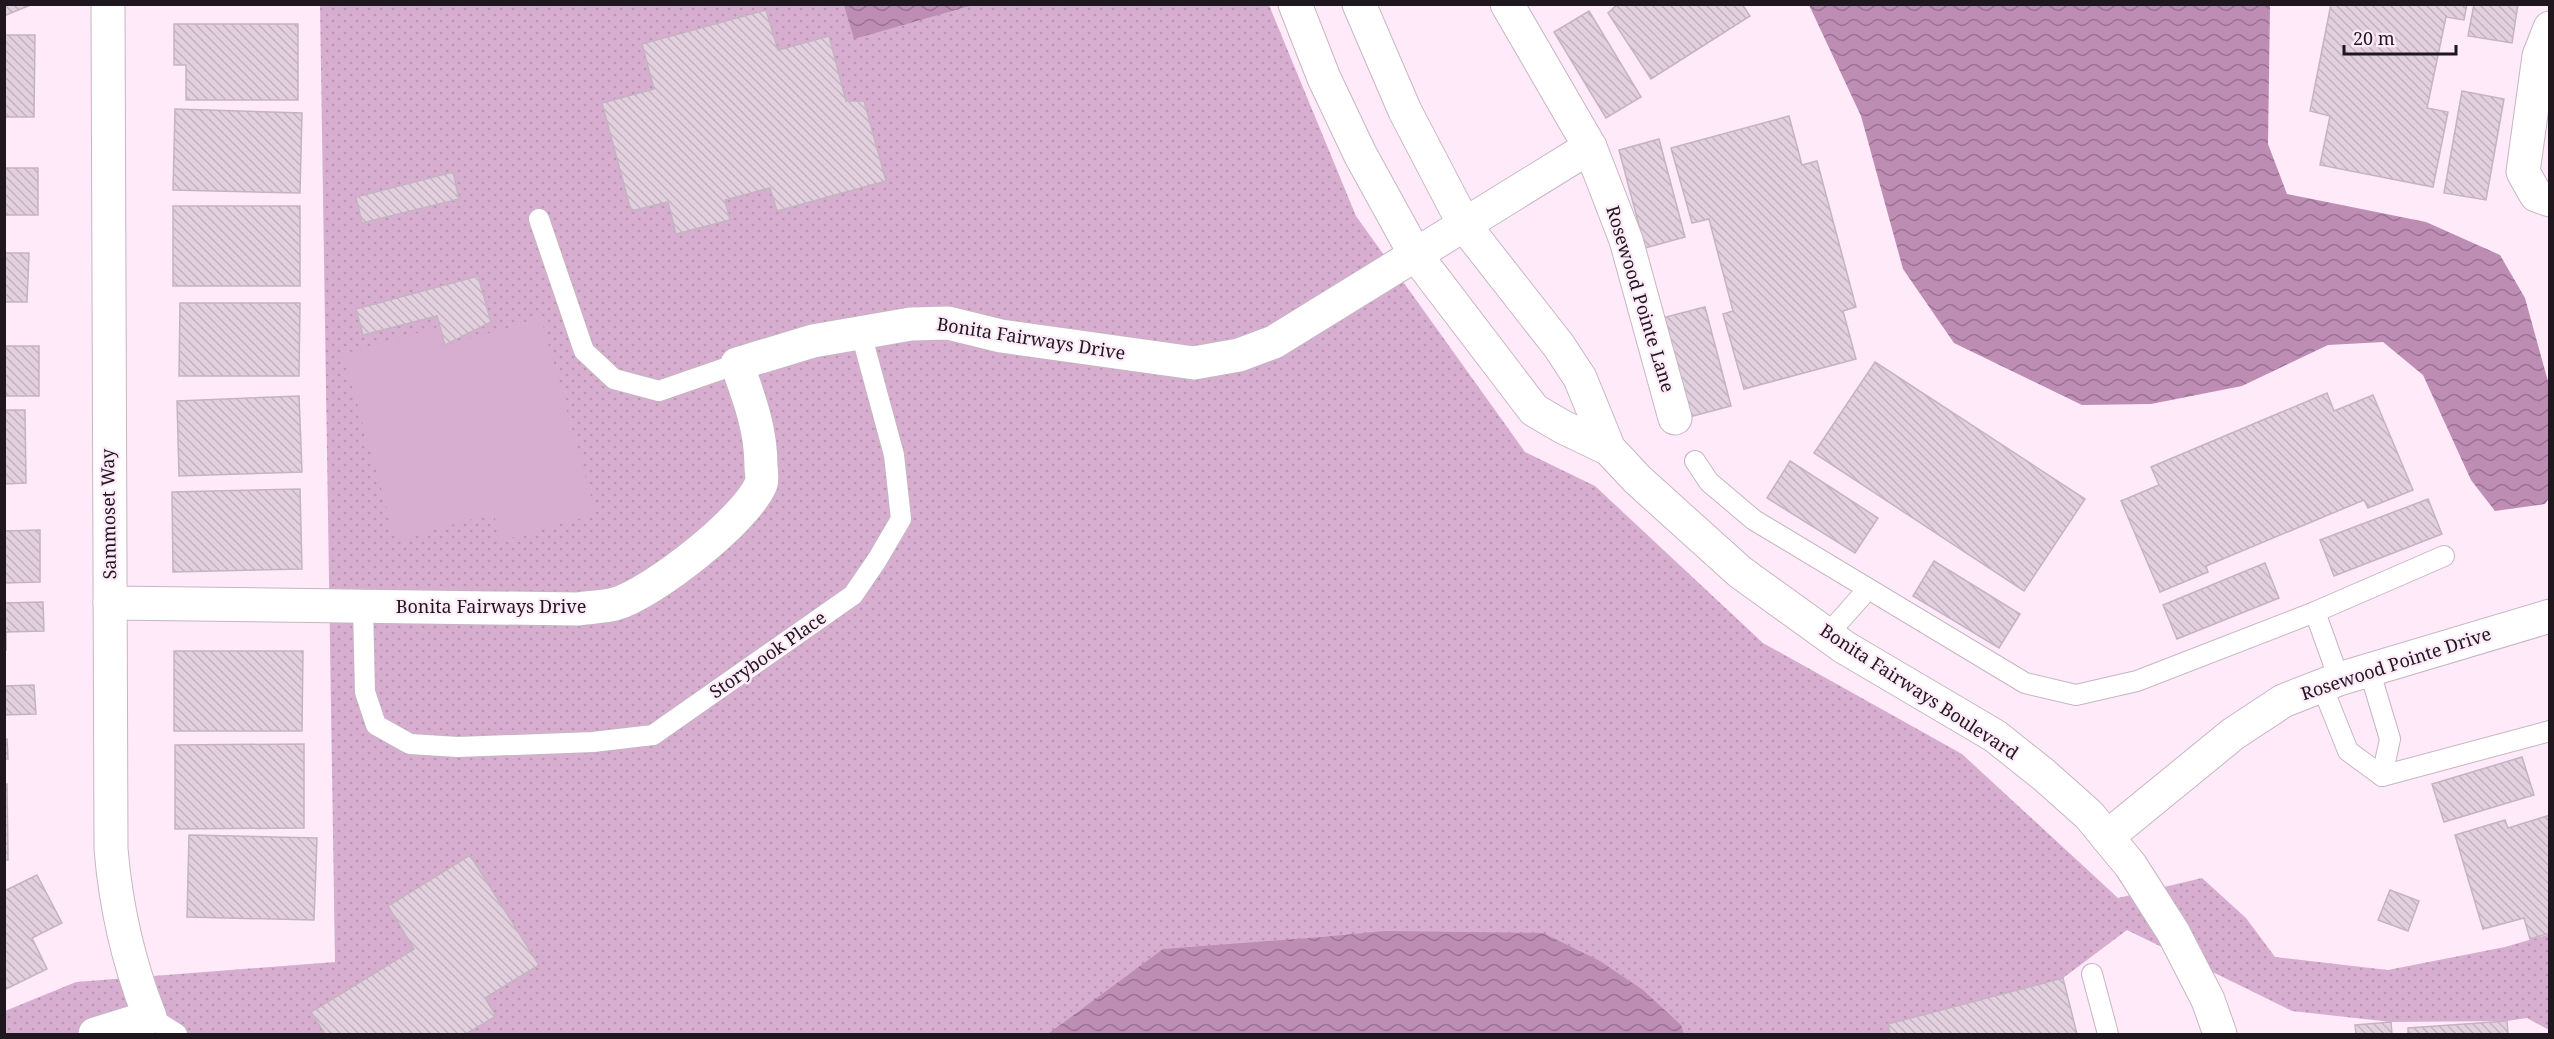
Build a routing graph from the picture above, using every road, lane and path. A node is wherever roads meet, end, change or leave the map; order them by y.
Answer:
1 (108, 4) edge
2 (1295, 4) edge
3 (1359, 4) edge
4 (1507, 4) edge
5 (2550, 28) edge
6 (1590, 147) junction
7 (2550, 200) edge
8 (539, 219) dead end
9 (1465, 226) junction
10 (1415, 254) junction
11 (861, 333) junction
12 (737, 364) junction
13 (1675, 418) dead end
14 (1609, 449) junction
15 (1695, 461) dead end
16 (2444, 556) dead end
17 (1868, 589) junction
18 (110, 603) junction
19 (363, 606) junction
20 (2315, 612) junction
21 (2550, 616) edge
22 (1827, 634) junction
23 (2344, 678) junction
24 (2550, 731) edge
25 (2382, 776) junction
26 (2107, 837) junction
27 (2092, 974) dead end
28 (150, 1017) junction
29 (95, 1035) edge
30 (177, 1035) edge
31 (2108, 1035) edge
32 (2220, 1035) edge

1 - 18 street, Sammoset Way
2 - 10 street, Bonita Fairways Boulevard
3 - 9 street, Bonita Fairways Boulevard
4 - 6 street, Rosewood Pointe Lane
5 - 7 street
6 - 9 street
6 - 13 street, Rosewood Pointe Lane
8 - 12 lane
9 - 10 street, Bonita Fairways Drive
9 - 14 street, Bonita Fairways Boulevard
10 - 11 street, Bonita Fairways Drive
10 - 14 street, Bonita Fairways Boulevard
11 - 12 street, Bonita Fairways Drive
11 - 19 lane, Storybook Place
12 - 19 street, Bonita Fairways Drive
14 - 22 street, Bonita Fairways Boulevard
15 - 17 lane
16 - 20 lane
17 - 20 lane
17 - 22 lane
18 - 19 street, Bonita Fairways Drive
18 - 28 street, Sammoset Way
20 - 23 lane
21 - 23 street, Rosewood Pointe Drive
22 - 26 street, Bonita Fairways Boulevard
23 - 25 lane
23 - 25 lane
23 - 26 street, Rosewood Pointe Drive
24 - 25 lane
26 - 32 street, Bonita Fairways Boulevard
27 - 31 lane
28 - 29 street
28 - 30 lane

